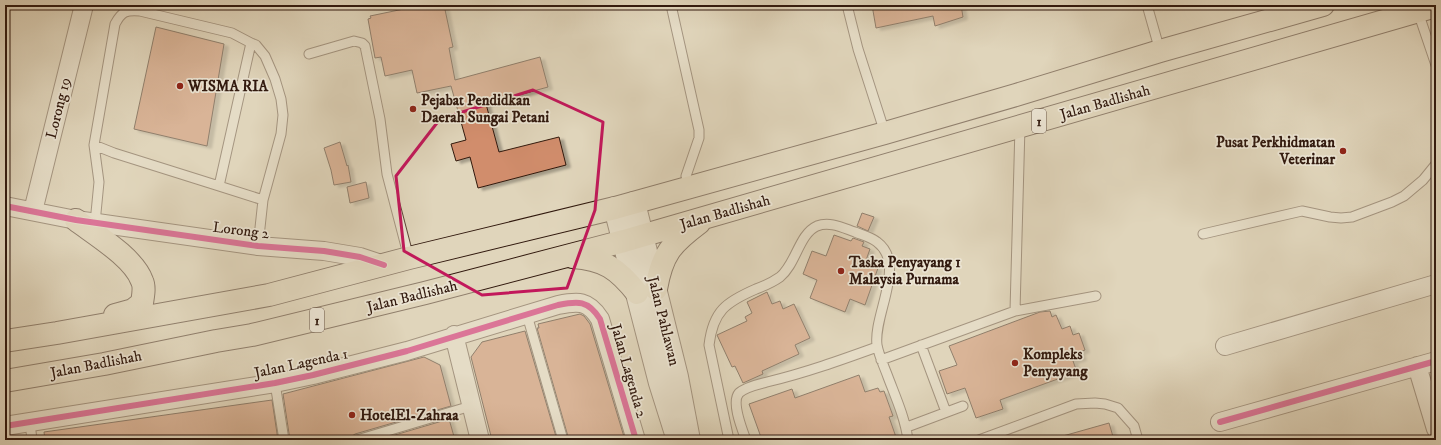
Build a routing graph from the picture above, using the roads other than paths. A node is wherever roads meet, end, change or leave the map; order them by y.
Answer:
1 (84, 5) edge
2 (671, 5) edge
3 (847, 5) edge
4 (1146, 5) edge
5 (1322, 5) edge
6 (1427, 9) edge
7 (251, 43) junction
8 (1160, 51) junction
9 (309, 54) dead end
10 (1436, 65) edge
11 (1020, 126) junction
12 (885, 133) junction
13 (94, 145) junction
14 (1436, 164) edge
15 (219, 186) junction
16 (689, 188) junction
17 (263, 200) junction
18 (5, 206) edge
19 (624, 206) junction
20 (33, 211) junction
21 (706, 217) junction
22 (85, 221) junction
23 (1203, 234) dead end
24 (633, 238) junction
25 (258, 246) junction
26 (566, 256) junction
27 (409, 258) junction
28 (384, 265) junction
29 (1436, 284) edge
30 (646, 291) junction
31 (1096, 296) dead end
32 (594, 310) joint
33 (1015, 311) junction
34 (527, 315) junction
35 (56, 333) junction
36 (454, 335) junction
37 (5, 341) edge
38 (921, 345) junction
39 (1225, 346) dead end
40 (877, 347) junction
41 (881, 360) junction
42 (1436, 361) edge
43 (1417, 366) junction
44 (5, 381) edge
45 (275, 383) junction
46 (472, 406) junction
47 (964, 406) dead end
48 (946, 412) junction
49 (1220, 422) dead end
50 (5, 426) edge
51 (907, 427) junction
52 (1436, 429) edge
53 (31, 432) edge
54 (1436, 436) edge
55 (284, 440) edge
56 (358, 440) edge
57 (480, 440) edge
58 (563, 440) edge
59 (636, 440) edge
60 (678, 440) edge
61 (689, 440) edge
62 (729, 440) edge
63 (746, 440) edge
64 (908, 440) edge
65 (979, 440) edge
66 (1138, 440) edge
67 (1424, 440) edge

1 - 20 street, Lorong 19
2 - 16 lane
3 - 12 lane
4 - 8 lane
5 - 8 main road, 1
6 - 10 lane
6 - 11 main road, Jalan Badlishah / 1
7 - 13 lane
7 - 15 lane
7 - 17 lane
8 - 12 main road, 1
9 - 27 lane
11 - 21 main road, Jalan Badlishah / 1
11 - 33 lane
12 - 16 main road, 1
13 - 15 lane
13 - 22 lane
14 - 23 lane
15 - 17 lane
16 - 19 main road, 1
17 - 25 lane
18 - 20 street, Lorong 2
19 - 24 street, Jalan Pahlawan
19 - 27 main road, 1
20 - 22 street, Lorong 2
21 - 24 main road, Jalan Badlishah / 1
21 - 30 main road
22 - 25 street, Lorong 2
22 - 35 main road
24 - 26 main road, Jalan Badlishah / 1
24 - 30 street, Jalan Pahlawan
25 - 28 street, Lorong 2
26 - 30 main road
26 - 44 main road, Jalan Badlishah / 1
27 - 28 main road, 1
28 - 35 main road, 1
29 - 39 street
30 - 60 street, Jalan Pahlawan
30 - 61 street, Jalan Pahlawan
31 - 33 lane
32 - 34 street, Jalan Lagenda 1
32 - 59 street, Jalan Lagenda 2
33 - 38 lane
34 - 36 street, Jalan Lagenda 1
34 - 58 lane
35 - 37 main road, 1
36 - 45 street, Jalan Lagenda 1
36 - 46 street
38 - 41 lane
38 - 48 lane
40 - 41 lane
40 - 62 lane
40 - 63 lane
41 - 51 lane
42 - 43 street
43 - 49 street
43 - 52 street
45 - 53 street, Jalan Lagenda 1
45 - 55 lane
46 - 56 lane
46 - 57 street
47 - 48 lane
48 - 51 lane
50 - 53 street, Jalan Lagenda 1
51 - 64 lane
54 - 67 street
65 - 66 lane

